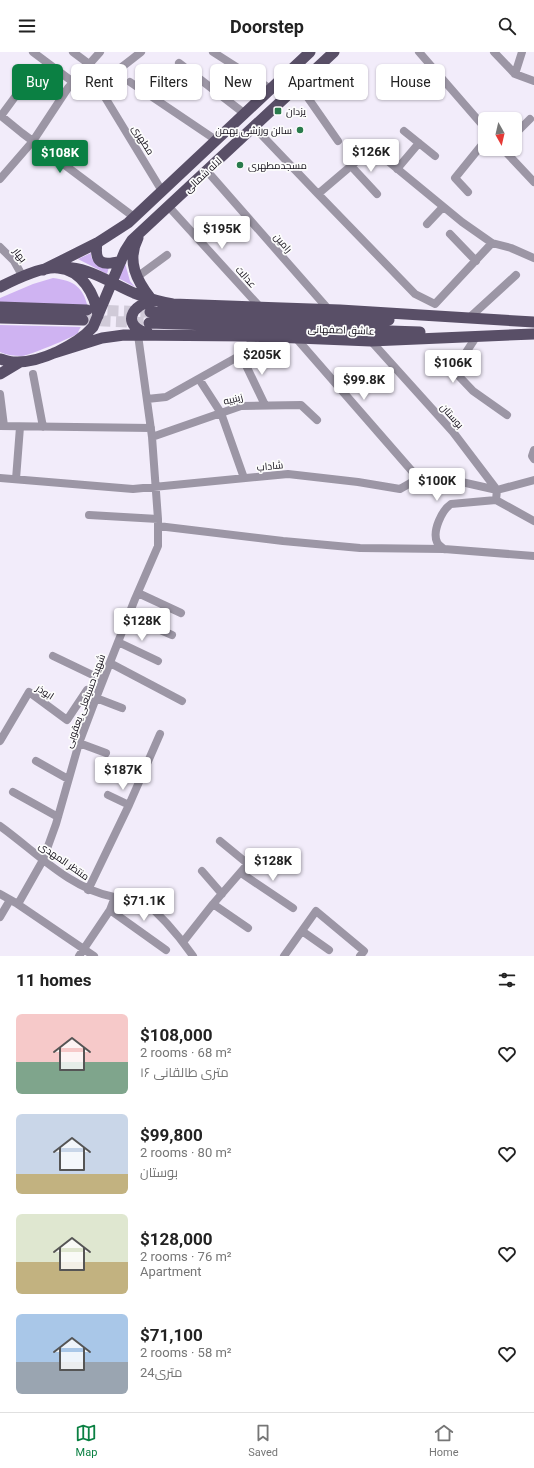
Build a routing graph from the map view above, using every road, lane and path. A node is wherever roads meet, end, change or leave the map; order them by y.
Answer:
1 (33, 52) edge
2 (73, 52) edge
3 (100, 52) edge
4 (141, 52) edge
5 (213, 52) edge
6 (333, 52) edge
7 (419, 52) edge
8 (494, 52) edge
9 (522, 52) edge
10 (308, 53) edge
11 (179, 63) dead end
12 (89, 64) joint
13 (126, 64) edge
14 (321, 64) edge
15 (515, 74) junction
16 (71, 80) edge
17 (130, 82) dead end
18 (534, 82) edge
19 (71, 85) edge
20 (271, 89) junction
21 (12, 100) edge
22 (107, 100) edge
23 (283, 100) edge
24 (309, 100) edge
25 (245, 114) junction
26 (0, 115) edge
27 (530, 119) dead end
28 (478, 120) edge
29 (254, 127) junction
30 (522, 127) edge
31 (404, 131) dead end
32 (216, 140) junction
33 (33, 141) junction
34 (338, 141) dead end
35 (419, 143) junction
36 (478, 150) edge
37 (435, 156) dead end
38 (510, 156) edge
39 (351, 166) junction
40 (397, 169) junction
41 (207, 171) junction
42 (0, 179) edge
43 (534, 182) edge
44 (162, 190) junction
45 (468, 192) dead end
46 (318, 194) junction
47 (377, 194) dead end
48 (443, 206) junction
49 (169, 207) junction
50 (134, 217) junction
51 (427, 224) dead end
52 (141, 233) junction
53 (450, 234) dead end
54 (492, 243) junction
55 (97, 244) junction
56 (0, 247) edge
57 (167, 256) dead end
58 (534, 258) edge
59 (121, 261) junction
60 (476, 261) junction
61 (58, 268) junction
62 (43, 270) junction
63 (516, 276) dead end
64 (23, 277) junction
65 (137, 277) junction
66 (112, 283) junction
67 (0, 287) edge
68 (154, 300) junction
69 (0, 307) edge
70 (260, 307) junction
71 (329, 310) junction
72 (98, 316) junction
73 (0, 318) edge
74 (469, 318) junction
75 (534, 322) edge
76 (534, 334) edge
77 (138, 335) junction
78 (156, 335) junction
79 (256, 336) junction
80 (476, 337) junction
81 (296, 338) junction
82 (371, 341) junction
83 (54, 353) junction
84 (241, 356) junction
85 (1, 359) edge
86 (20, 362) junction
87 (0, 374) edge
88 (33, 374) dead end
89 (199, 379) junction
90 (0, 394) edge
91 (147, 399) junction
92 (264, 405) junction
93 (221, 413) junction
94 (507, 415) dead end
95 (317, 420) dead end
96 (2, 426) edge
97 (20, 427) junction
98 (43, 427) junction
99 (151, 428) junction
100 (152, 437) junction
101 (534, 450) edge
102 (534, 459) edge
103 (0, 478) edge
104 (244, 478) junction
105 (418, 478) junction
106 (16, 479) junction
107 (534, 480) edge
108 (155, 487) junction
109 (497, 490) junction
110 (496, 500) junction
111 (89, 515) dead end
112 (534, 521) edge
113 (158, 522) junction
114 (444, 549) junction
115 (534, 556) edge
116 (138, 593) junction
117 (181, 613) dead end
118 (128, 616) junction
119 (172, 636) dead end
120 (118, 642) junction
121 (53, 656) dead end
122 (158, 661) dead end
123 (110, 663) junction
124 (103, 680) junction
125 (87, 690) dead end
126 (96, 698) junction
127 (182, 701) dead end
128 (122, 708) dead end
129 (160, 734) dead end
130 (0, 741) edge
131 (79, 743) junction
132 (106, 753) dead end
133 (36, 761) dead end
134 (127, 762) dead end
135 (144, 771) junction
136 (68, 779) junction
137 (13, 792) dead end
138 (108, 795) dead end
139 (129, 805) junction
140 (58, 817) junction
141 (0, 826) edge
142 (220, 841) dead end
143 (43, 860) junction
144 (202, 871) dead end
145 (241, 873) junction
146 (88, 890) junction
147 (0, 894) edge
148 (222, 894) junction
149 (115, 897) junction
150 (14, 902) junction
151 (213, 904) junction
152 (293, 908) dead end
153 (110, 910) junction
154 (0, 917) edge
155 (248, 928) dead end
156 (302, 931) junction
157 (183, 942) junction
158 (166, 950) dead end
159 (329, 950) dead end
160 (81, 952) edge
161 (94, 956) edge
162 (193, 956) edge
163 (284, 956) edge
164 (360, 956) edge

1 - 16 street
2 - 12 street
3 - 12 street
4 - 13 street
5 - 20 street
6 - 14 main road, لاله شمالی
7 - 28 street
8 - 15 street
9 - 15 street
10 - 20 main road, لاله شمالی
11 - 25 street
15 - 18 street
17 - 32 street
19 - 33 street
20 - 25 main road, لاله شمالی
21 - 26 street
22 - 44 street, مطهری
23 - 29 main road, لاله شمالی
24 - 34 street
25 - 32 main road, لاله شمالی
26 - 33 street
27 - 30 street
29 - 41 main road, لاله شمالی
29 - 46 street
31 - 35 street
32 - 44 main road, لاله شمالی
33 - 42 street
33 - 50 street
35 - 37 street
35 - 40 street
36 - 45 street
38 - 43 street
39 - 40 street
39 - 46 street
39 - 47 street
40 - 48 street
41 - 49 main road, لاله شمالی
41 - 71 street, رامین
44 - 50 main road, لاله شمالی
46 - 60 street
48 - 51 street
48 - 54 street
49 - 52 main road, لاله شمالی
49 - 70 street, عدالت
50 - 55 main road, لاله شمالی
52 - 59 main road, لاله شمالی
52 - 65 main road
53 - 60 street
54 - 58 street
54 - 60 street
55 - 59 main road
55 - 62 main road, لاله شمالی
56 - 64 street, بهار
57 - 65 street
59 - 66 main road, لاله شمالی
61 - 62 main road
61 - 66 main road
61 - 72 main road
62 - 64 main road
63 - 74 street
64 - 67 main road
65 - 68 main road
66 - 68 main road
66 - 72 main road, لاله شمالی
68 - 70 main road
68 - 78 main road
69 - 73 main road
70 - 71 main road
71 - 74 main road
72 - 83 main road, لاله شمالی
74 - 75 main road
75 - 76 main road, عاشق اصفهانی
76 - 80 main road
77 - 78 main road
77 - 83 main road
77 - 91 street, شهید حسینعلی یعقوبی
78 - 79 main road
79 - 81 main road
79 - 84 street
80 - 82 main road
80 - 94 street
81 - 82 main road
81 - 105 street
82 - 109 street, بوستان
83 - 86 main road
84 - 89 street
84 - 92 street
85 - 86 main road
86 - 87 main road
88 - 98 street
89 - 91 street
89 - 93 street
90 - 96 street
91 - 99 street, شهید حسینعلی یعقوبی
92 - 93 street, زینبیه
92 - 95 street, زینبیه
93 - 100 street, زینبیه
93 - 104 street
96 - 97 street
97 - 98 street
97 - 106 street
98 - 99 street
99 - 100 street, شهید حسینعلی یعقوبی
100 - 108 street, شهید حسینعلی یعقوبی
101 - 102 street
103 - 106 street, شاداب
104 - 105 street, شاداب
104 - 108 street, شاداب
105 - 109 street, شاداب
106 - 108 street, شاداب
107 - 109 street, شاداب
108 - 113 street, شهید حسینعلی یعقوبی
109 - 110 street
110 - 112 street
110 - 114 street
111 - 113 street
113 - 114 street
113 - 116 street, شهید حسینعلی یعقوبی
114 - 115 street
116 - 117 street
116 - 118 street, شهید حسینعلی یعقوبی
118 - 119 street
118 - 120 street, شهید حسینعلی یعقوبی
120 - 122 street
120 - 123 street, شهید حسینعلی یعقوبی
121 - 124 street
123 - 124 street, شهید حسینعلی یعقوبی
123 - 127 street
124 - 126 street, شهید حسینعلی یعقوبی
125 - 130 street, ابوذر
126 - 128 street
126 - 131 street, شهید حسینعلی یعقوبی
129 - 135 street
131 - 132 street
131 - 136 street, شهید حسینعلی یعقوبی
133 - 136 street
134 - 135 street
135 - 139 street
136 - 140 street, شهید حسینعلی یعقوبی
137 - 140 street
138 - 139 street
139 - 146 street
140 - 143 street, شهید حسینعلی یعقوبی
141 - 143 street, منتظر المهدی
142 - 145 street
143 - 146 street, منتظر المهدی
143 - 150 street, شهید حسینعلی یعقوبی
144 - 148 street
145 - 148 street
145 - 152 street
146 - 149 street, منتظر المهدی
147 - 150 street
148 - 151 street
149 - 153 street
149 - 157 street, منتظر المهدی
150 - 154 street, شهید حسینعلی یعقوبی
150 - 160 street
151 - 155 street
151 - 157 street
153 - 158 street
153 - 160 street
156 - 159 street
156 - 163 street
156 - 164 street
157 - 162 street, منتظر المهدی
160 - 161 street

